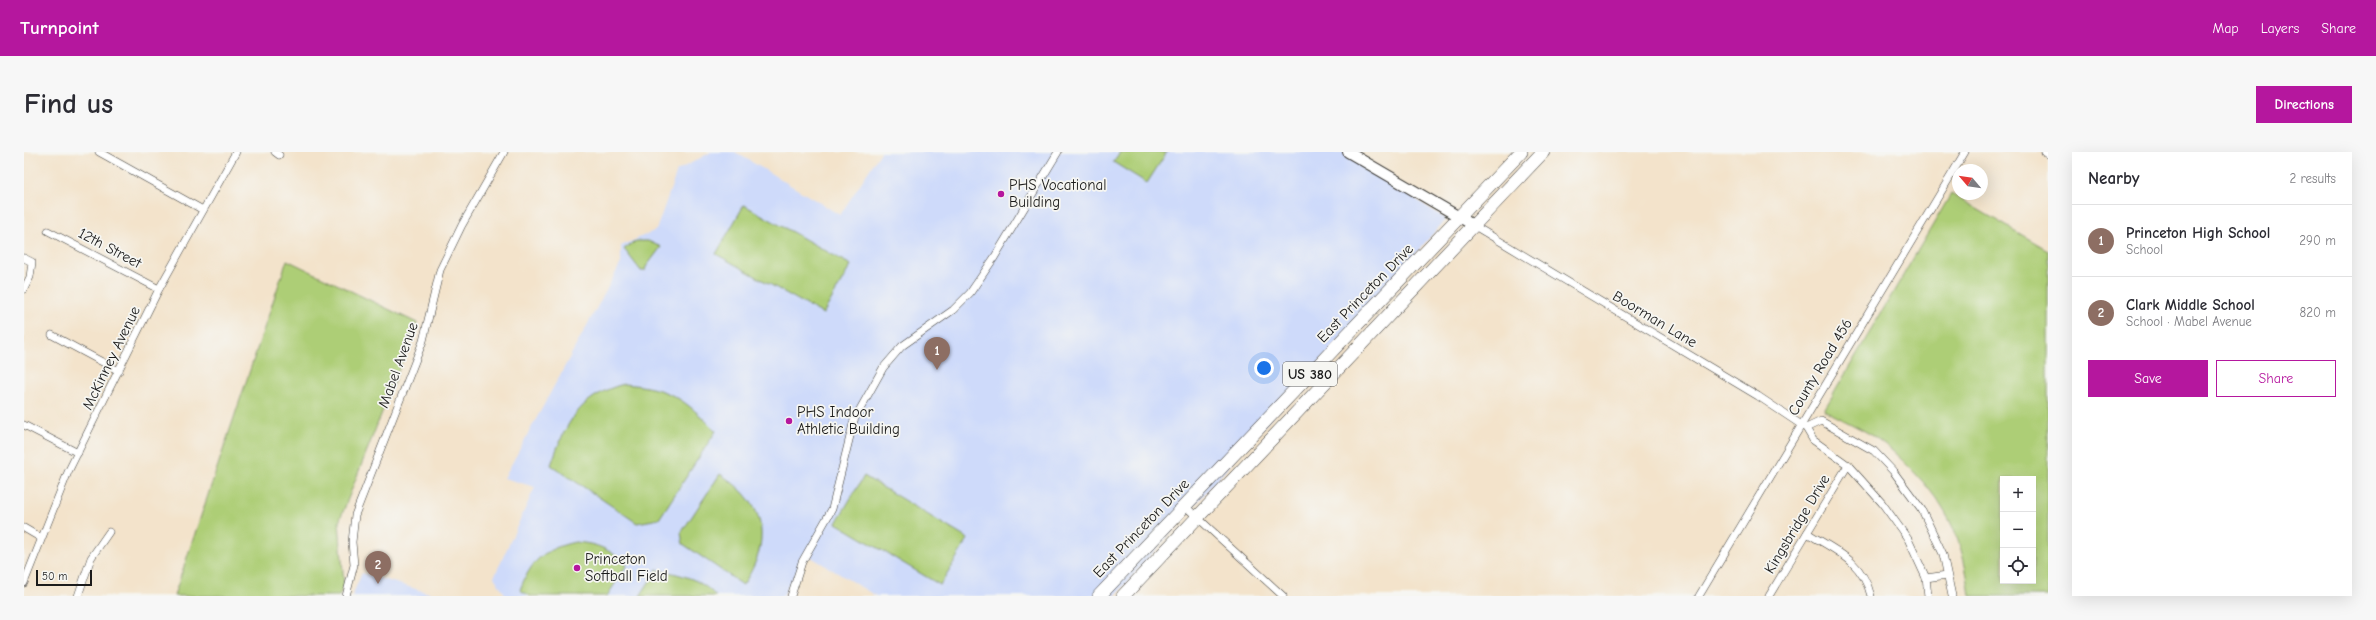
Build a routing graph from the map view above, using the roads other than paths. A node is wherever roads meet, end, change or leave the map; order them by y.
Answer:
1 (99, 152) edge
2 (236, 152) edge
3 (504, 152) edge
4 (1058, 152) edge
5 (1348, 152) edge
6 (1521, 152) edge
7 (1542, 152) edge
8 (1965, 152) edge
9 (2045, 152) edge
10 (2048, 154) edge
11 (203, 210) junction
12 (1459, 217) junction
13 (1473, 226) junction
14 (48, 231) dead end
15 (24, 258) edge
16 (24, 289) edge
17 (159, 289) junction
18 (52, 335) dead end
19 (119, 370) junction
20 (24, 425) edge
21 (1803, 426) junction
22 (78, 453) junction
23 (1848, 465) junction
24 (1185, 506) junction
25 (1197, 517) junction
26 (24, 528) edge
27 (109, 532) dead end
28 (1807, 533) junction
29 (41, 538) junction
30 (1947, 575) junction
31 (1926, 578) junction
32 (24, 583) edge
33 (78, 596) edge
34 (346, 596) edge
35 (791, 596) edge
36 (1099, 596) edge
37 (1123, 596) edge
38 (1283, 596) edge
39 (1699, 596) edge
40 (1769, 596) edge
41 (1871, 596) edge
42 (1928, 596) edge
43 (1952, 596) edge

1 - 11 street
2 - 11 street, McKinney Avenue
3 - 34 street, Mabel Avenue
4 - 35 street
5 - 12 street
6 - 12 highway, East Princeton Drive / US 380
7 - 13 highway, East Princeton Drive / US 380
8 - 21 street, County Road 456
9 - 10 street
11 - 17 street, McKinney Avenue
12 - 13 street
12 - 24 highway, East Princeton Drive / US 380
13 - 21 street, Boorman Lane
13 - 25 highway, East Princeton Drive / US 380
14 - 17 street, 12th Street
15 - 16 street
17 - 19 street, McKinney Avenue
18 - 19 street
19 - 22 street, McKinney Avenue
20 - 22 street
21 - 23 street, Boorman Lane
21 - 30 street
21 - 39 street, County Road 456
22 - 29 street, McKinney Avenue
23 - 28 street, Kingsbridge Drive
23 - 31 street, Boorman Lane
24 - 25 street
24 - 36 highway, East Princeton Drive / US 380
25 - 37 highway, East Princeton Drive / US 380
25 - 38 street
26 - 29 street
27 - 33 street
28 - 40 street, Kingsbridge Drive
28 - 41 street
29 - 32 street, McKinney Avenue
30 - 31 street
30 - 43 street
31 - 42 street, Boorman Lane

